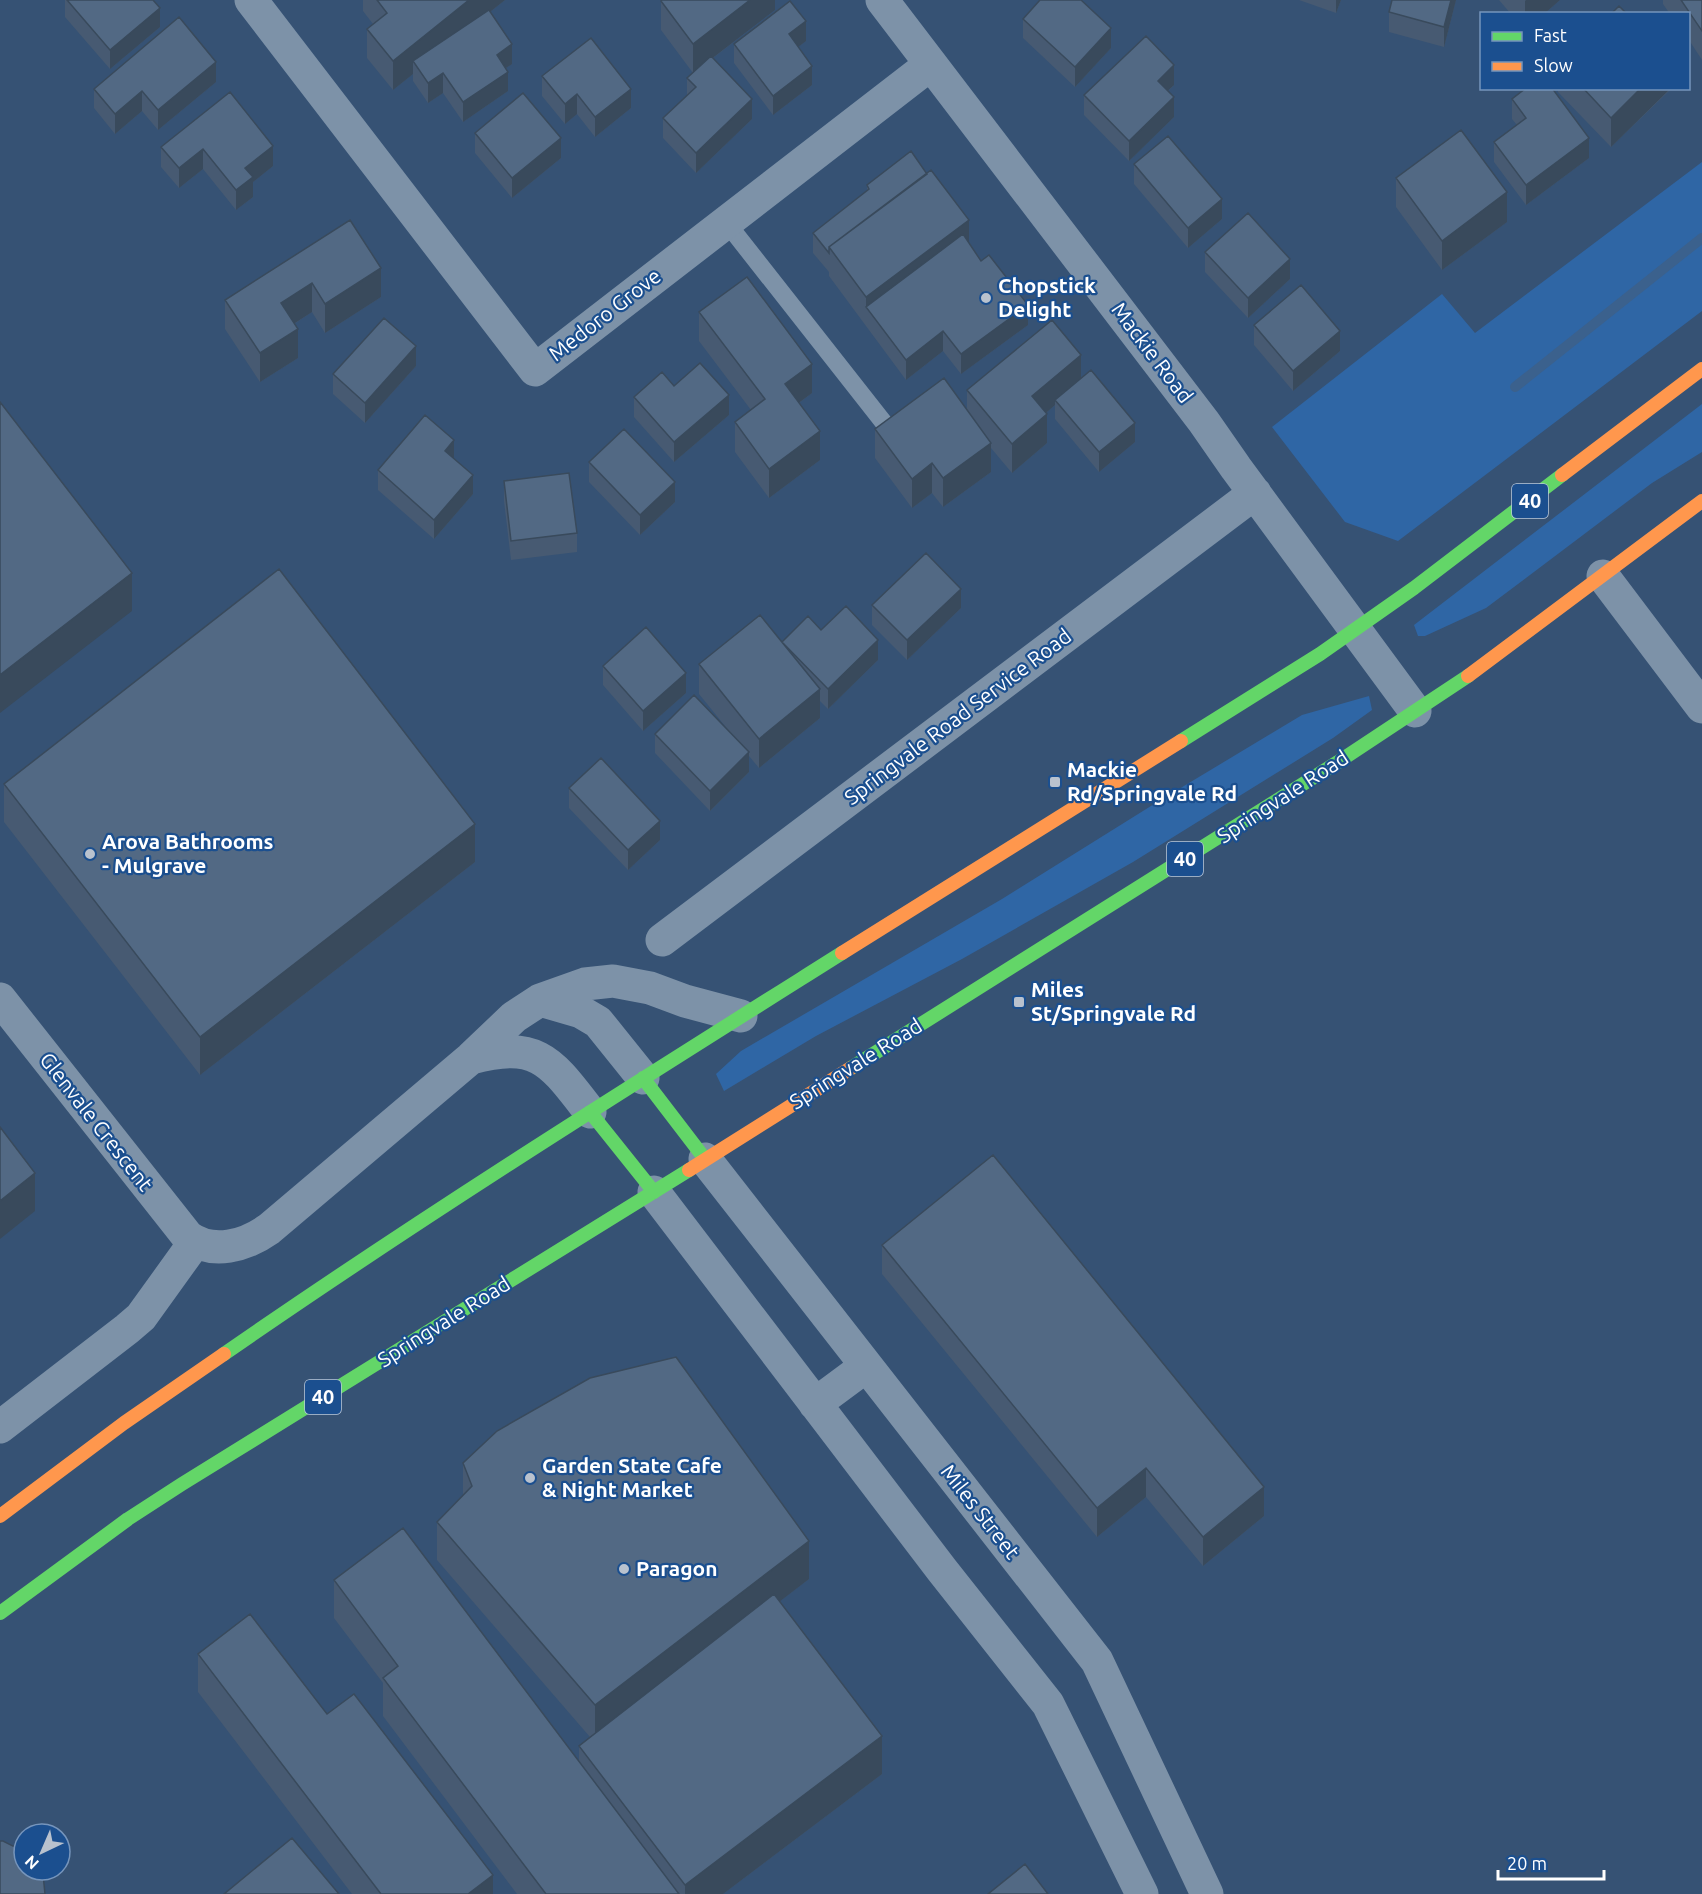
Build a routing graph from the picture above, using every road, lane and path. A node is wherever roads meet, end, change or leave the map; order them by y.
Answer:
1 (251, 0) edge
2 (882, 0) edge
3 (931, 64) junction
4 (726, 222) junction
5 (1702, 369) edge
6 (884, 423) edge
7 (1255, 494) junction
8 (1702, 501) edge
9 (1603, 576) junction
10 (1355, 630) junction
11 (1702, 707) edge
12 (1415, 711) junction
13 (662, 939) dead end
14 (0, 999) edge
15 (540, 1000) junction
16 (741, 1016) junction
17 (471, 1058) junction
18 (642, 1077) junction
19 (590, 1112) junction
20 (705, 1159) junction
21 (654, 1192) junction
22 (195, 1242) junction
23 (866, 1366) junction
24 (815, 1404) junction
25 (0, 1427) edge
26 (0, 1516) edge
27 (0, 1613) edge
28 (1142, 1894) edge
29 (1207, 1894) edge

1 - 4 street, Medoro Grove
2 - 3 street, Mackie Road
3 - 4 street, Medoro Grove
3 - 7 street, Mackie Road
4 - 6 lane
5 - 10 highway, 40
7 - 10 street, Mackie Road
7 - 13 street, Springvale Road Service Road
8 - 9 highway, Springvale Road / 40
9 - 11 street
9 - 12 highway, Springvale Road / 40
10 - 12 street, Mackie Road
10 - 16 highway, 40
12 - 20 highway, Springvale Road / 40
14 - 22 street, Glenvale Crescent
15 - 16 street
15 - 17 street
15 - 18 street
16 - 18 highway, 40
17 - 19 street
17 - 22 street
18 - 19 highway, 40
18 - 20 highway
19 - 21 highway
19 - 26 highway, 40
20 - 21 highway, Springvale Road / 40
20 - 23 street, Miles Street
21 - 24 street
21 - 27 highway, Springvale Road / 40
22 - 25 street
23 - 24 street
23 - 29 street, Miles Street
24 - 28 street

